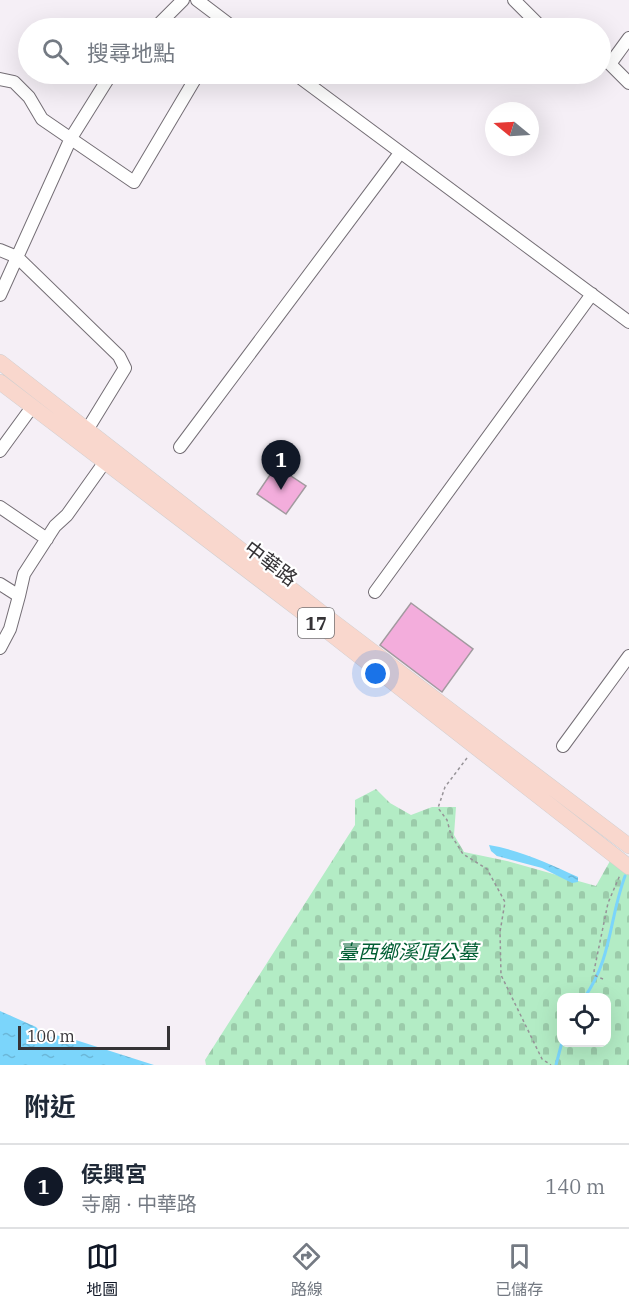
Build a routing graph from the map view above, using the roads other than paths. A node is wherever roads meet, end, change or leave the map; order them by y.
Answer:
1 (183, 0) edge
2 (197, 0) edge
3 (514, 0) edge
4 (164, 18) edge
5 (218, 18) edge
6 (532, 18) edge
7 (629, 38) edge
8 (611, 63) edge
9 (611, 65) edge
10 (0, 79) edge
11 (629, 83) edge
12 (105, 84) edge
13 (192, 84) edge
14 (308, 84) edge
15 (71, 138) junction
16 (400, 153) junction
17 (0, 250) edge
18 (17, 257) junction
19 (591, 294) junction
20 (0, 295) edge
21 (629, 322) edge
22 (0, 362) edge
23 (0, 382) edge
24 (32, 407) junction
25 (87, 430) junction
26 (180, 447) dead end
27 (0, 451) edge
28 (104, 463) junction
29 (1, 510) edge
30 (47, 539) junction
31 (0, 584) edge
32 (375, 592) dead end
33 (19, 596) junction
34 (0, 648) edge
35 (629, 656) edge
36 (562, 746) dead end
37 (629, 846) edge
38 (628, 866) edge

1 - 4 street
2 - 5 street
3 - 6 street
7 - 8 street
9 - 11 street
10 - 15 street
12 - 15 street
13 - 15 street
14 - 16 street
15 - 18 street
16 - 19 street
16 - 26 street
17 - 18 street
18 - 20 street
18 - 25 street
19 - 21 street
19 - 32 street
22 - 25 main road, 中華路 / 17
23 - 24 main road, 中華路 / 17
24 - 27 street
24 - 28 main road, 中華路 / 17
25 - 37 main road, 中華路 / 17
28 - 30 street
28 - 38 main road, 中華路 / 17
29 - 30 street
30 - 33 street
31 - 33 street
33 - 34 street
35 - 36 street

